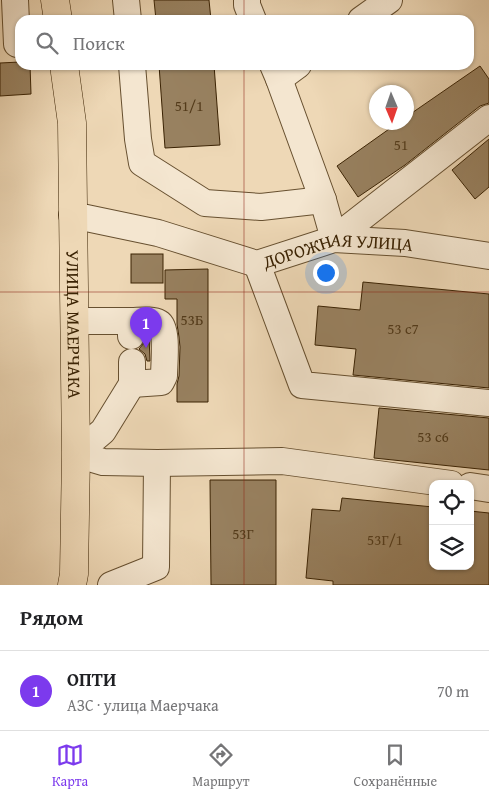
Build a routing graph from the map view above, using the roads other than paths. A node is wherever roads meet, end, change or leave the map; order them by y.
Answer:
1 (16, 0) edge
2 (55, 0) edge
3 (126, 0) edge
4 (246, 0) edge
5 (389, 0) edge
6 (57, 15) edge
7 (128, 15) edge
8 (251, 15) edge
9 (368, 15) edge
10 (12, 44) edge
11 (65, 70) edge
12 (132, 70) edge
13 (283, 70) edge
14 (489, 118) edge
15 (322, 200) junction
16 (72, 215) junction
17 (334, 239) junction
18 (489, 256) edge
19 (257, 264) junction
20 (74, 321) junction
21 (489, 403) edge
22 (76, 454) junction
23 (157, 463) junction
24 (429, 481) edge
25 (474, 487) edge
26 (489, 489) edge
27 (163, 576) edge
28 (72, 585) edge
29 (111, 585) edge

1 - 10 street
2 - 6 main road
3 - 7 street
4 - 8 street
5 - 9 street
11 - 16 main road, УЛИЦА МАЕРЧАКА
12 - 15 street
13 - 15 street
14 - 17 street
15 - 17 street
16 - 19 street, ДОРОЖНАЯ УЛИЦА
16 - 20 main road, УЛИЦА МАЕРЧАКА
17 - 18 street, ДОРОЖНАЯ УЛИЦА
17 - 19 street, ДОРОЖНАЯ УЛИЦА
19 - 21 street
20 - 22 main road, УЛИЦА МАЕРЧАКА
20 - 22 street
22 - 23 street
22 - 28 main road, УЛИЦА МАЕРЧАКА
23 - 24 street
23 - 27 street
25 - 26 street
27 - 29 street

